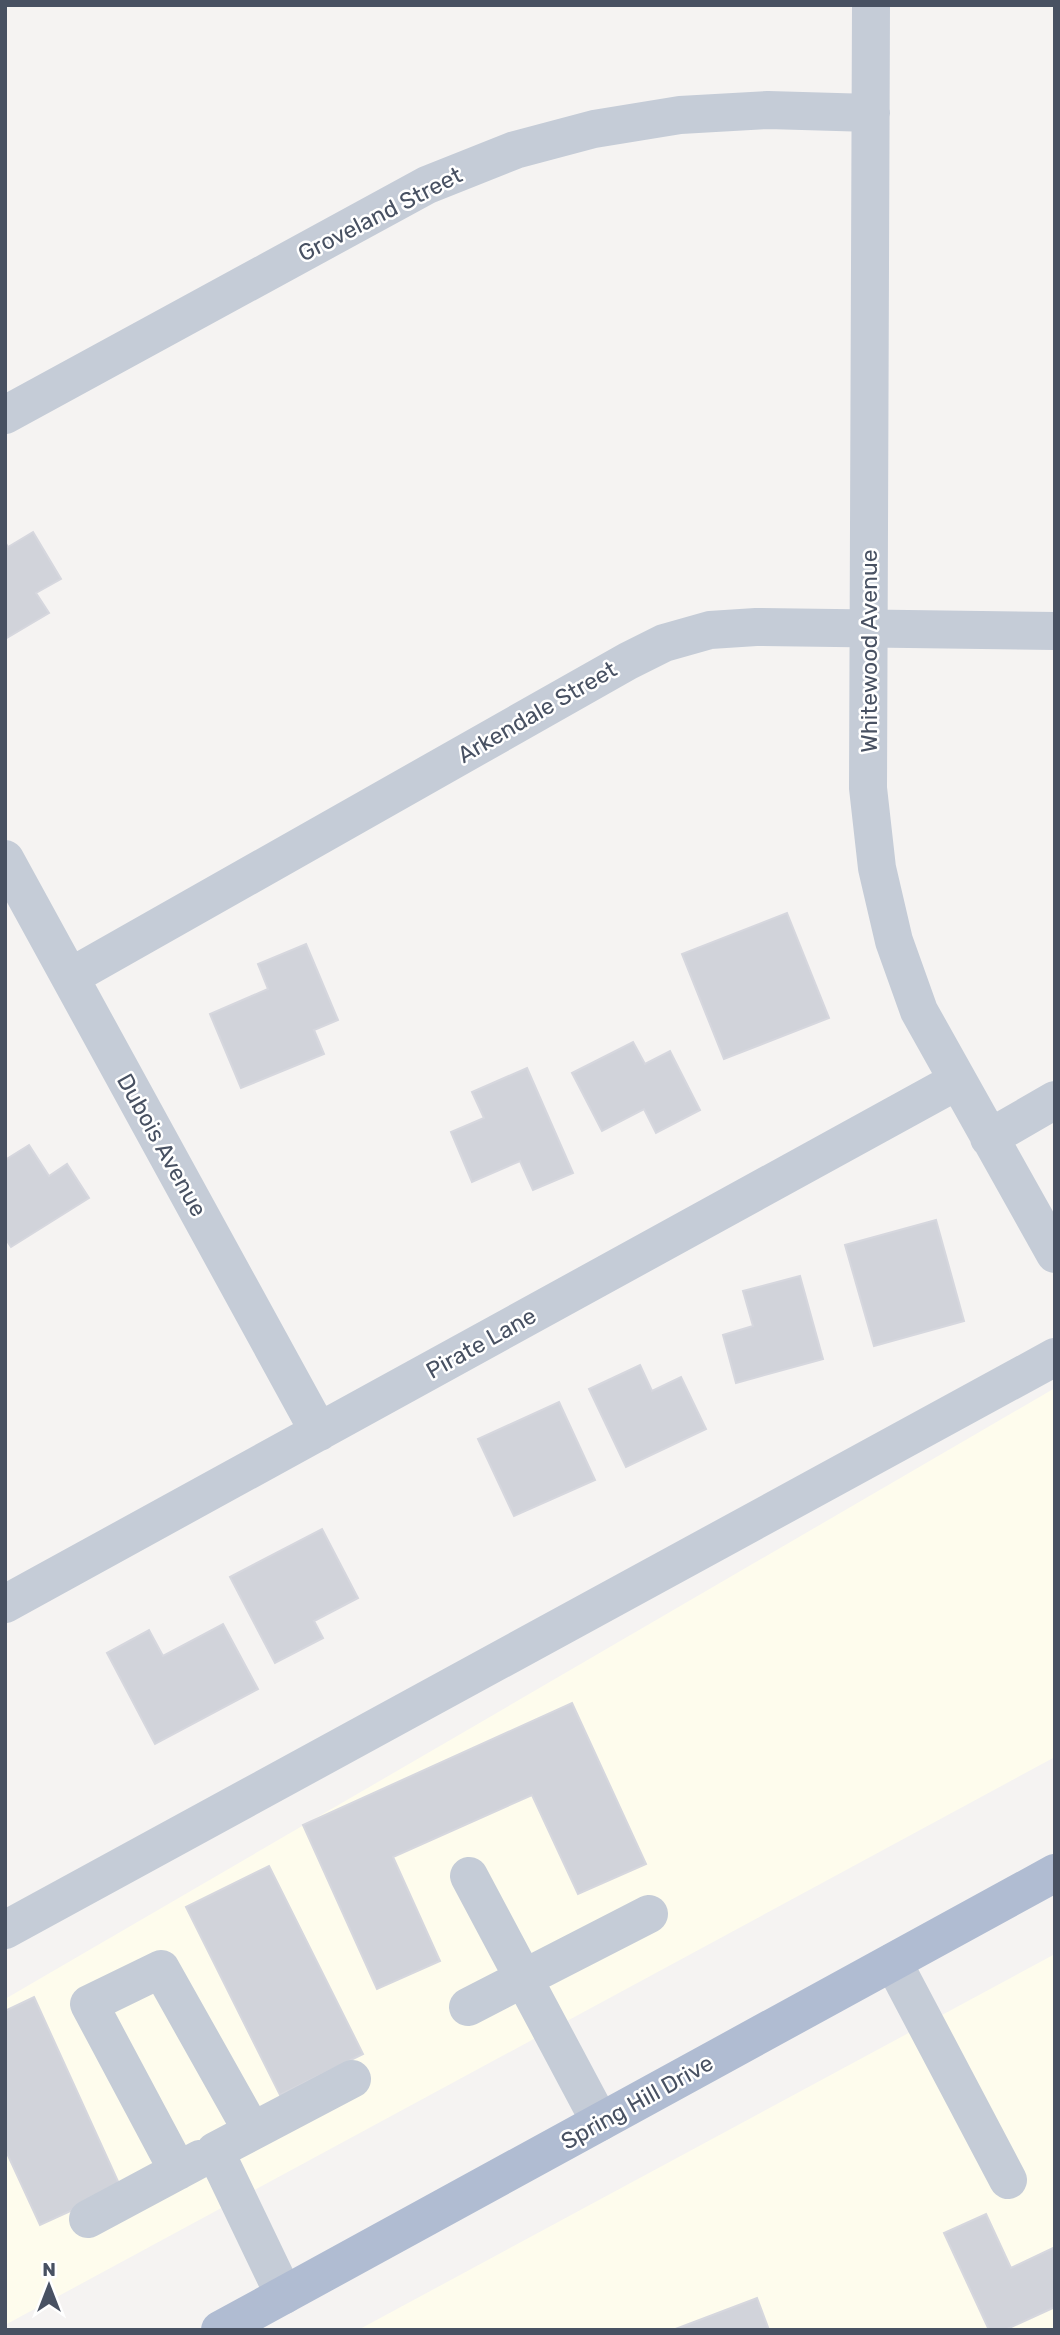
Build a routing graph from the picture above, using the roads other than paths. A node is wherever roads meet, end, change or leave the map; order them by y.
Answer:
1 (871, 5) edge
2 (871, 113) junction
3 (5, 415) edge
4 (870, 629) junction
5 (1055, 631) edge
6 (5, 859) edge
7 (70, 976) junction
8 (957, 1081) junction
9 (1055, 1100) edge
10 (989, 1138) junction
11 (1055, 1254) edge
12 (1055, 1357) edge
13 (319, 1432) junction
14 (5, 1604) edge
15 (1055, 1873) edge
16 (469, 1876) dead end
17 (649, 1914) dead end
18 (5, 1930) edge
19 (893, 1962) junction
20 (523, 1977) junction
21 (468, 2007) dead end
22 (352, 2078) dead end
23 (600, 2122) junction
24 (251, 2131) junction
25 (215, 2151) junction
26 (178, 2171) junction
27 (1008, 2180) dead end
28 (88, 2219) dead end
29 (284, 2295) junction
30 (220, 2330) edge

1 - 2 street, Whitewood Avenue
2 - 3 street, Groveland Street
2 - 4 street, Whitewood Avenue
4 - 5 street, Arkendale Street
4 - 7 street, Arkendale Street
4 - 8 street, Whitewood Avenue
6 - 7 street, Dubois Avenue
7 - 13 street, Dubois Avenue
8 - 10 street, Whitewood Avenue
8 - 13 street, Pirate Lane
9 - 10 street
10 - 11 street, Whitewood Avenue
12 - 18 street
13 - 14 street, Pirate Lane
15 - 19 main road, Spring Hill Drive
16 - 20 street
17 - 20 street
19 - 23 main road, Spring Hill Drive
19 - 27 street
20 - 21 street
20 - 23 street
22 - 24 street
23 - 29 main road, Spring Hill Drive
24 - 25 street
24 - 26 street
25 - 26 street
25 - 29 street
26 - 28 street
29 - 30 main road, Spring Hill Drive

